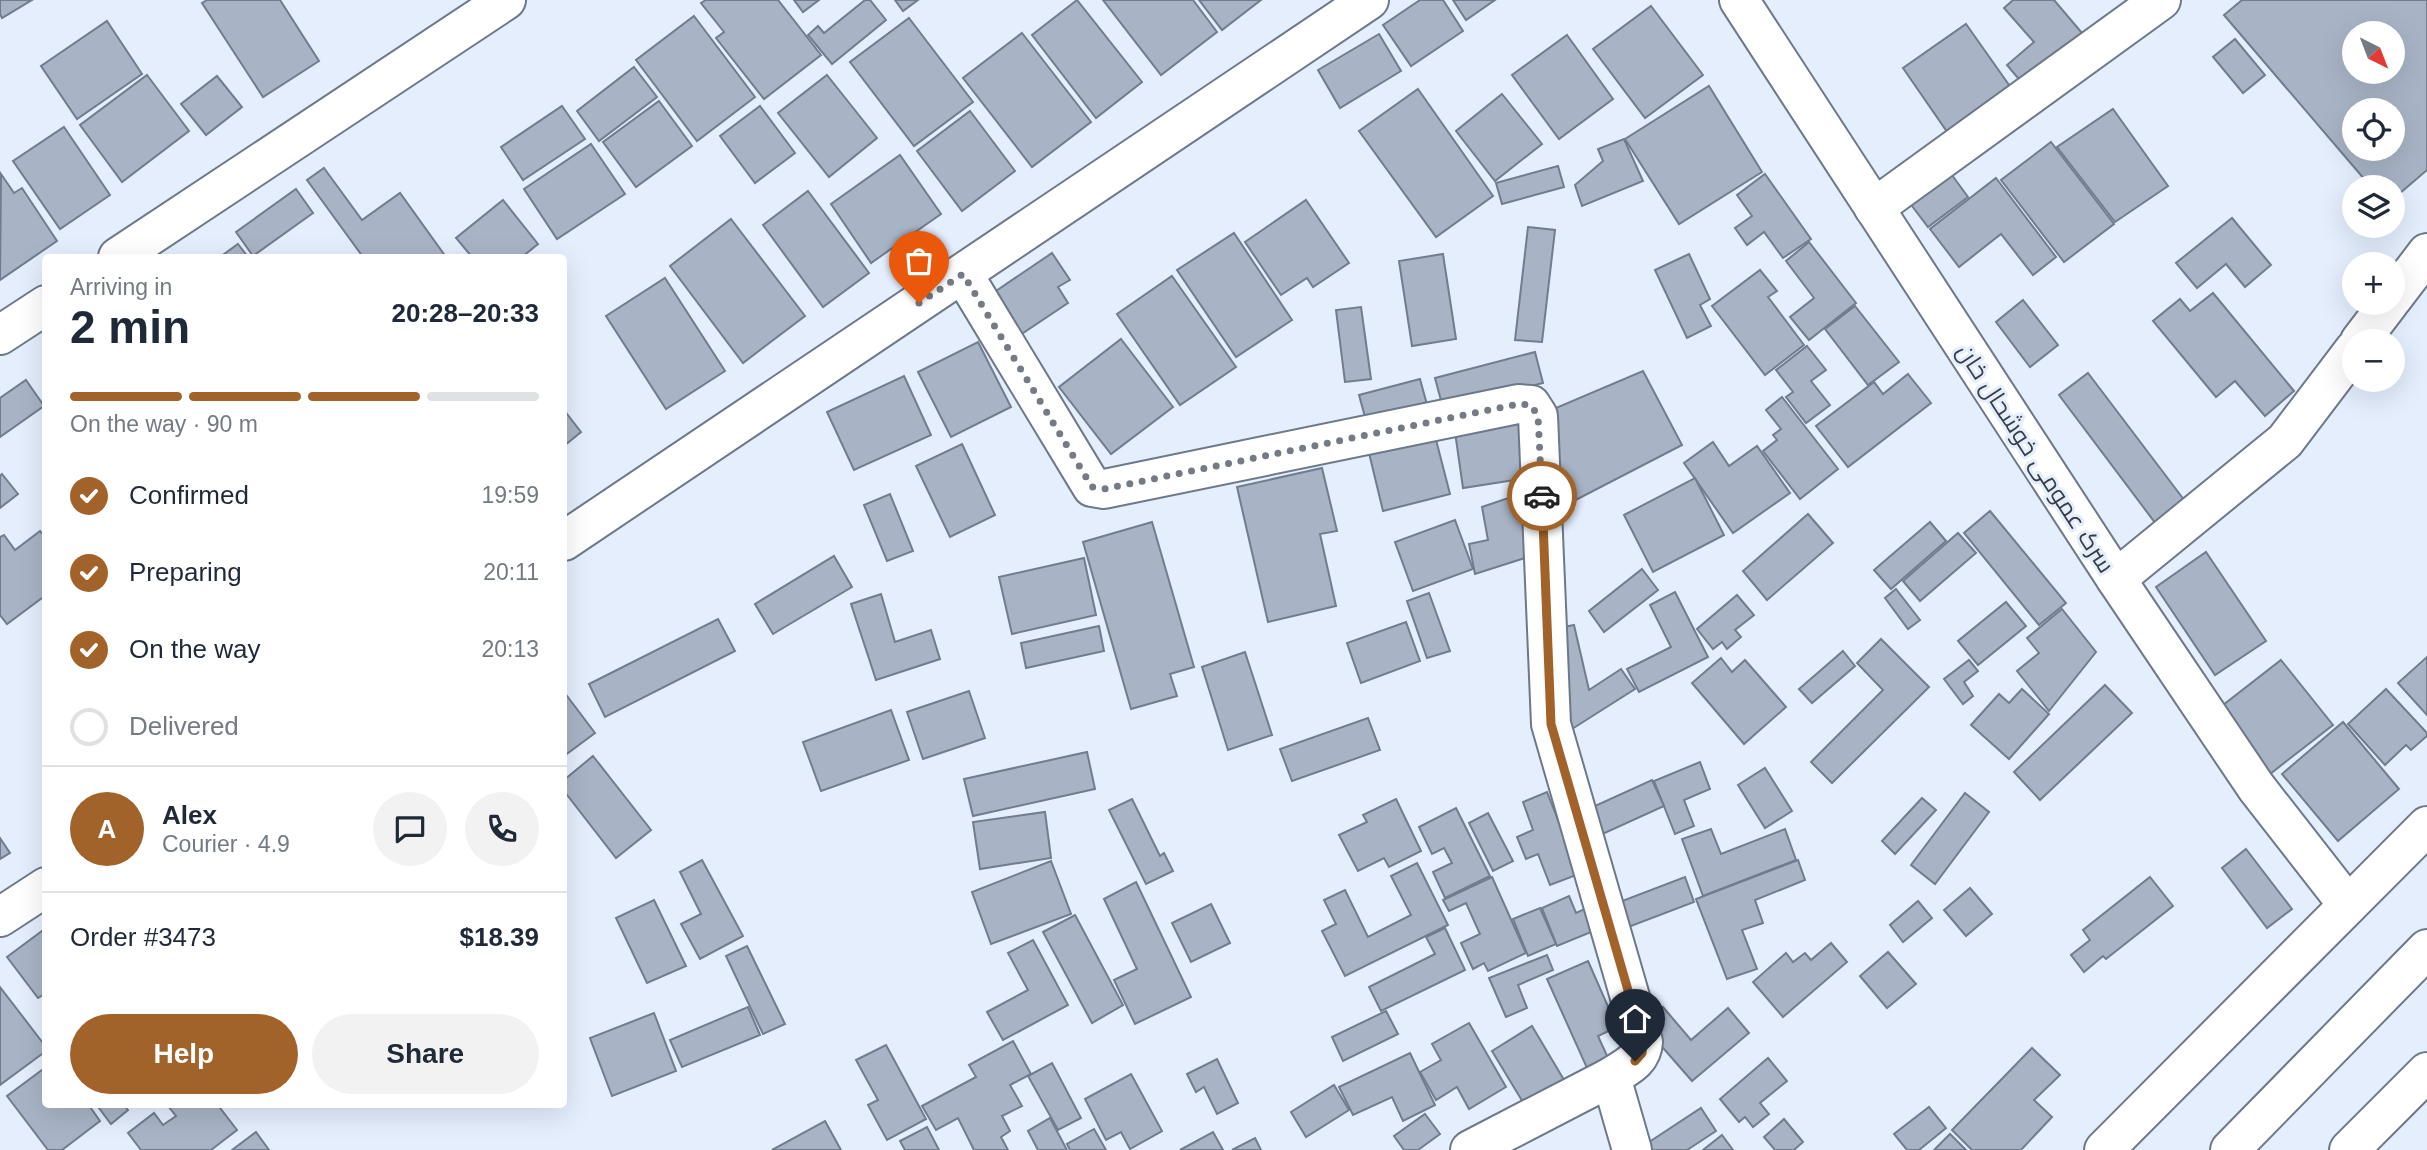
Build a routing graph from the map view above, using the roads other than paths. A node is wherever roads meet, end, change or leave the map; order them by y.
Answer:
1 (506, 0) edge
2 (1369, 0) edge
3 (1739, 0) edge
4 (2161, 0) edge
5 (1874, 208) junction
6 (2427, 253) edge
7 (123, 254) edge
8 (963, 274) junction
9 (2405, 282) edge
10 (42, 308) edge
11 (2380, 315) edge
12 (2369, 329) edge
13 (0, 335) edge
14 (2342, 366) edge
15 (567, 539) edge
16 (2116, 579) junction
17 (2427, 826) edge
18 (42, 890) edge
19 (2348, 905) junction
20 (0, 917) edge
21 (2427, 949) edge
22 (2427, 1073) edge
23 (1611, 1077) junction
24 (1470, 1150) edge
25 (1632, 1150) edge
26 (2104, 1150) edge
27 (2230, 1150) edge
28 (2349, 1150) edge

1 - 7 street
2 - 8 street
3 - 5 street, سرک عمومی خوشحال خان
4 - 5 street
5 - 16 street, سرک عمومی خوشحال خان
6 - 9 street
8 - 15 street
8 - 23 street
10 - 13 street
11 - 12 street
14 - 16 street
16 - 19 street, سرک عمومی خوشحال خان
17 - 19 street
18 - 20 street
19 - 26 street
21 - 27 street
22 - 28 street
23 - 24 street
23 - 25 street

